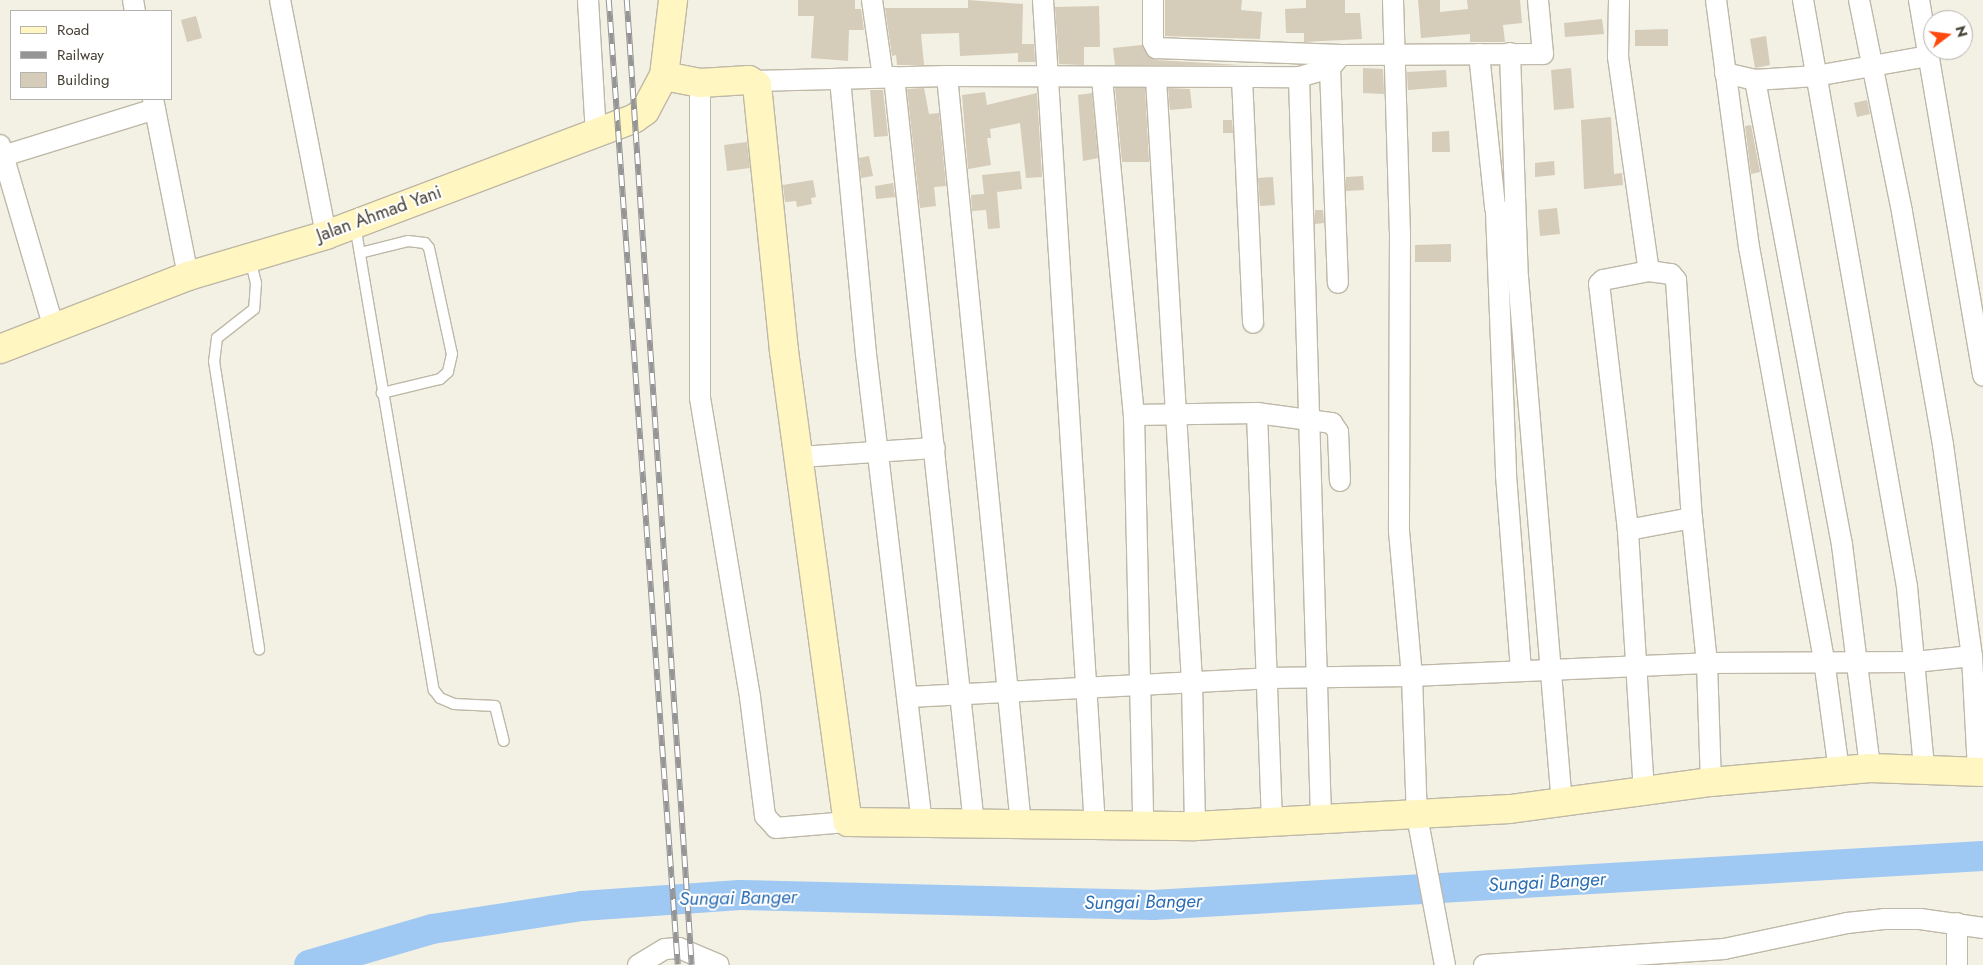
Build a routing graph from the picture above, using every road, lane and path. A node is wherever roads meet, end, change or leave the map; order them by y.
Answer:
1 (280, 0) edge
2 (588, 0) edge
3 (673, 0) edge
4 (872, 0) edge
5 (1044, 0) edge
6 (1153, 0) edge
7 (1393, 0) edge
8 (1538, 0) edge
9 (1619, 0) edge
10 (1716, 0) edge
11 (1803, 0) edge
12 (1859, 0) edge
13 (1919, 0) edge
14 (1923, 25) edge
15 (1510, 53) junction
16 (1479, 54) junction
17 (1394, 57) junction
18 (1923, 57) edge
19 (1929, 60) edge
20 (1336, 61) junction
21 (1872, 65) junction
22 (1725, 73) junction
23 (948, 76) junction
24 (1816, 76) junction
25 (889, 77) junction
26 (1046, 77) junction
27 (1102, 78) junction
28 (1242, 78) junction
29 (1299, 78) junction
30 (840, 79) junction
31 (682, 80) junction
32 (1156, 80) junction
33 (1755, 80) junction
34 (755, 81) junction
35 (154, 104) edge
36 (596, 134) junction
37 (1, 153) edge
38 (1496, 211) junction
39 (1517, 214) junction
40 (354, 224) junction
41 (326, 235) junction
42 (360, 253) junction
43 (249, 258) junction
44 (1649, 271) junction
45 (188, 276) junction
46 (1338, 283) dead end
47 (1253, 323) dead end
48 (54, 329) junction
49 (0, 349) edge
50 (1983, 376) edge
51 (382, 393) junction
52 (1257, 413) junction
53 (1134, 415) junction
54 (1175, 416) junction
55 (1308, 418) junction
56 (935, 448) junction
57 (879, 450) junction
58 (798, 457) junction
59 (1340, 481) dead end
60 (1692, 518) junction
61 (1628, 530) junction
62 (259, 650) dead end
63 (1972, 656) junction
64 (1824, 660) junction
65 (1858, 660) junction
66 (1915, 662) junction
67 (1707, 663) junction
68 (1639, 668) junction
69 (1521, 669) junction
70 (1550, 670) junction
71 (1412, 676) junction
72 (1268, 678) junction
73 (1315, 678) junction
74 (1192, 682) junction
75 (1138, 687) junction
76 (1088, 688) junction
77 (1011, 693) junction
78 (959, 695) junction
79 (908, 697) junction
80 (504, 741) dead end
81 (1870, 768) junction
82 (1924, 768) junction
83 (1839, 770) junction
84 (1981, 772) edge
85 (1711, 782) junction
86 (1644, 793) junction
87 (1562, 804) junction
88 (1321, 820) junction
89 (848, 822) junction
90 (1272, 822) junction
91 (1418, 822) junction
92 (922, 823) junction
93 (974, 824) junction
94 (1021, 825) junction
95 (1095, 826) junction
96 (1143, 826) junction
97 (1195, 826) junction
98 (1957, 923) junction
99 (1983, 928) edge
100 (1444, 963) edge
101 (638, 965) edge
102 (720, 965) edge
103 (1484, 965) edge
104 (1957, 965) edge

1 - 41 street
2 - 36 street
3 - 31 street, Jalan Ahmad Yani
4 - 25 street
5 - 26 street
6 - 20 street
7 - 17 street
8 - 15 street
9 - 44 street
10 - 22 street
11 - 24 street
12 - 21 street
13 - 14 street
15 - 16 street
15 - 39 street
16 - 17 street
16 - 38 street
17 - 20 street
17 - 71 street
18 - 21 street
19 - 50 street
20 - 29 street
20 - 46 street
21 - 24 street
21 - 63 street
22 - 33 street
22 - 64 street
23 - 25 street
23 - 26 street
23 - 77 street
24 - 33 street
24 - 66 street
25 - 30 street
25 - 56 street
26 - 27 street
26 - 76 street
27 - 32 street
27 - 53 street
28 - 29 street
28 - 32 street
28 - 47 street
29 - 55 street
30 - 34 street
30 - 57 street
31 - 34 street
31 - 36 street, Jalan Ahmad Yani
31 - 89 street
32 - 54 street
33 - 65 street
34 - 58 street
35 - 37 street
35 - 45 street
36 - 40 street, Jalan Ahmad Yani
37 - 48 street
38 - 39 street
38 - 69 street
39 - 70 street
40 - 41 street, Jalan Ahmad Yani
40 - 42 lane
41 - 43 street, Jalan Ahmad Yani
42 - 51 lane
42 - 51 lane
43 - 45 street, Jalan Ahmad Yani
43 - 62 lane
44 - 60 street
44 - 61 street
45 - 48 street, Jalan Ahmad Yani
48 - 49 street, Jalan Ahmad Yani
51 - 80 lane
52 - 54 street
52 - 55 street
52 - 72 street
53 - 54 street
53 - 75 street
54 - 74 street
55 - 59 street
55 - 73 street
56 - 57 street
56 - 78 street
57 - 58 street
57 - 79 street
58 - 89 street
60 - 61 street
60 - 67 street
61 - 68 street
63 - 66 street
63 - 84 street
64 - 65 street
64 - 67 street
64 - 83 street
65 - 66 street
65 - 81 street
66 - 82 street
67 - 68 street
67 - 85 street
68 - 70 street
68 - 86 street
69 - 70 street
69 - 71 street
70 - 87 street
71 - 73 street
71 - 91 street
72 - 73 street
72 - 74 street
72 - 90 street
73 - 88 street
74 - 75 street
74 - 97 street
75 - 76 street
75 - 96 street
76 - 77 street
76 - 95 street
77 - 78 street
77 - 94 street
78 - 79 street
78 - 93 street
79 - 92 street
81 - 82 street
81 - 83 street
82 - 84 street
83 - 85 street
85 - 86 street
86 - 87 street
87 - 91 street
88 - 90 street
88 - 91 street
89 - 92 street
90 - 97 street
91 - 100 street
92 - 93 street
93 - 94 street
94 - 95 street
95 - 96 street
96 - 97 street
98 - 99 street
98 - 103 street
98 - 104 street
101 - 102 street

